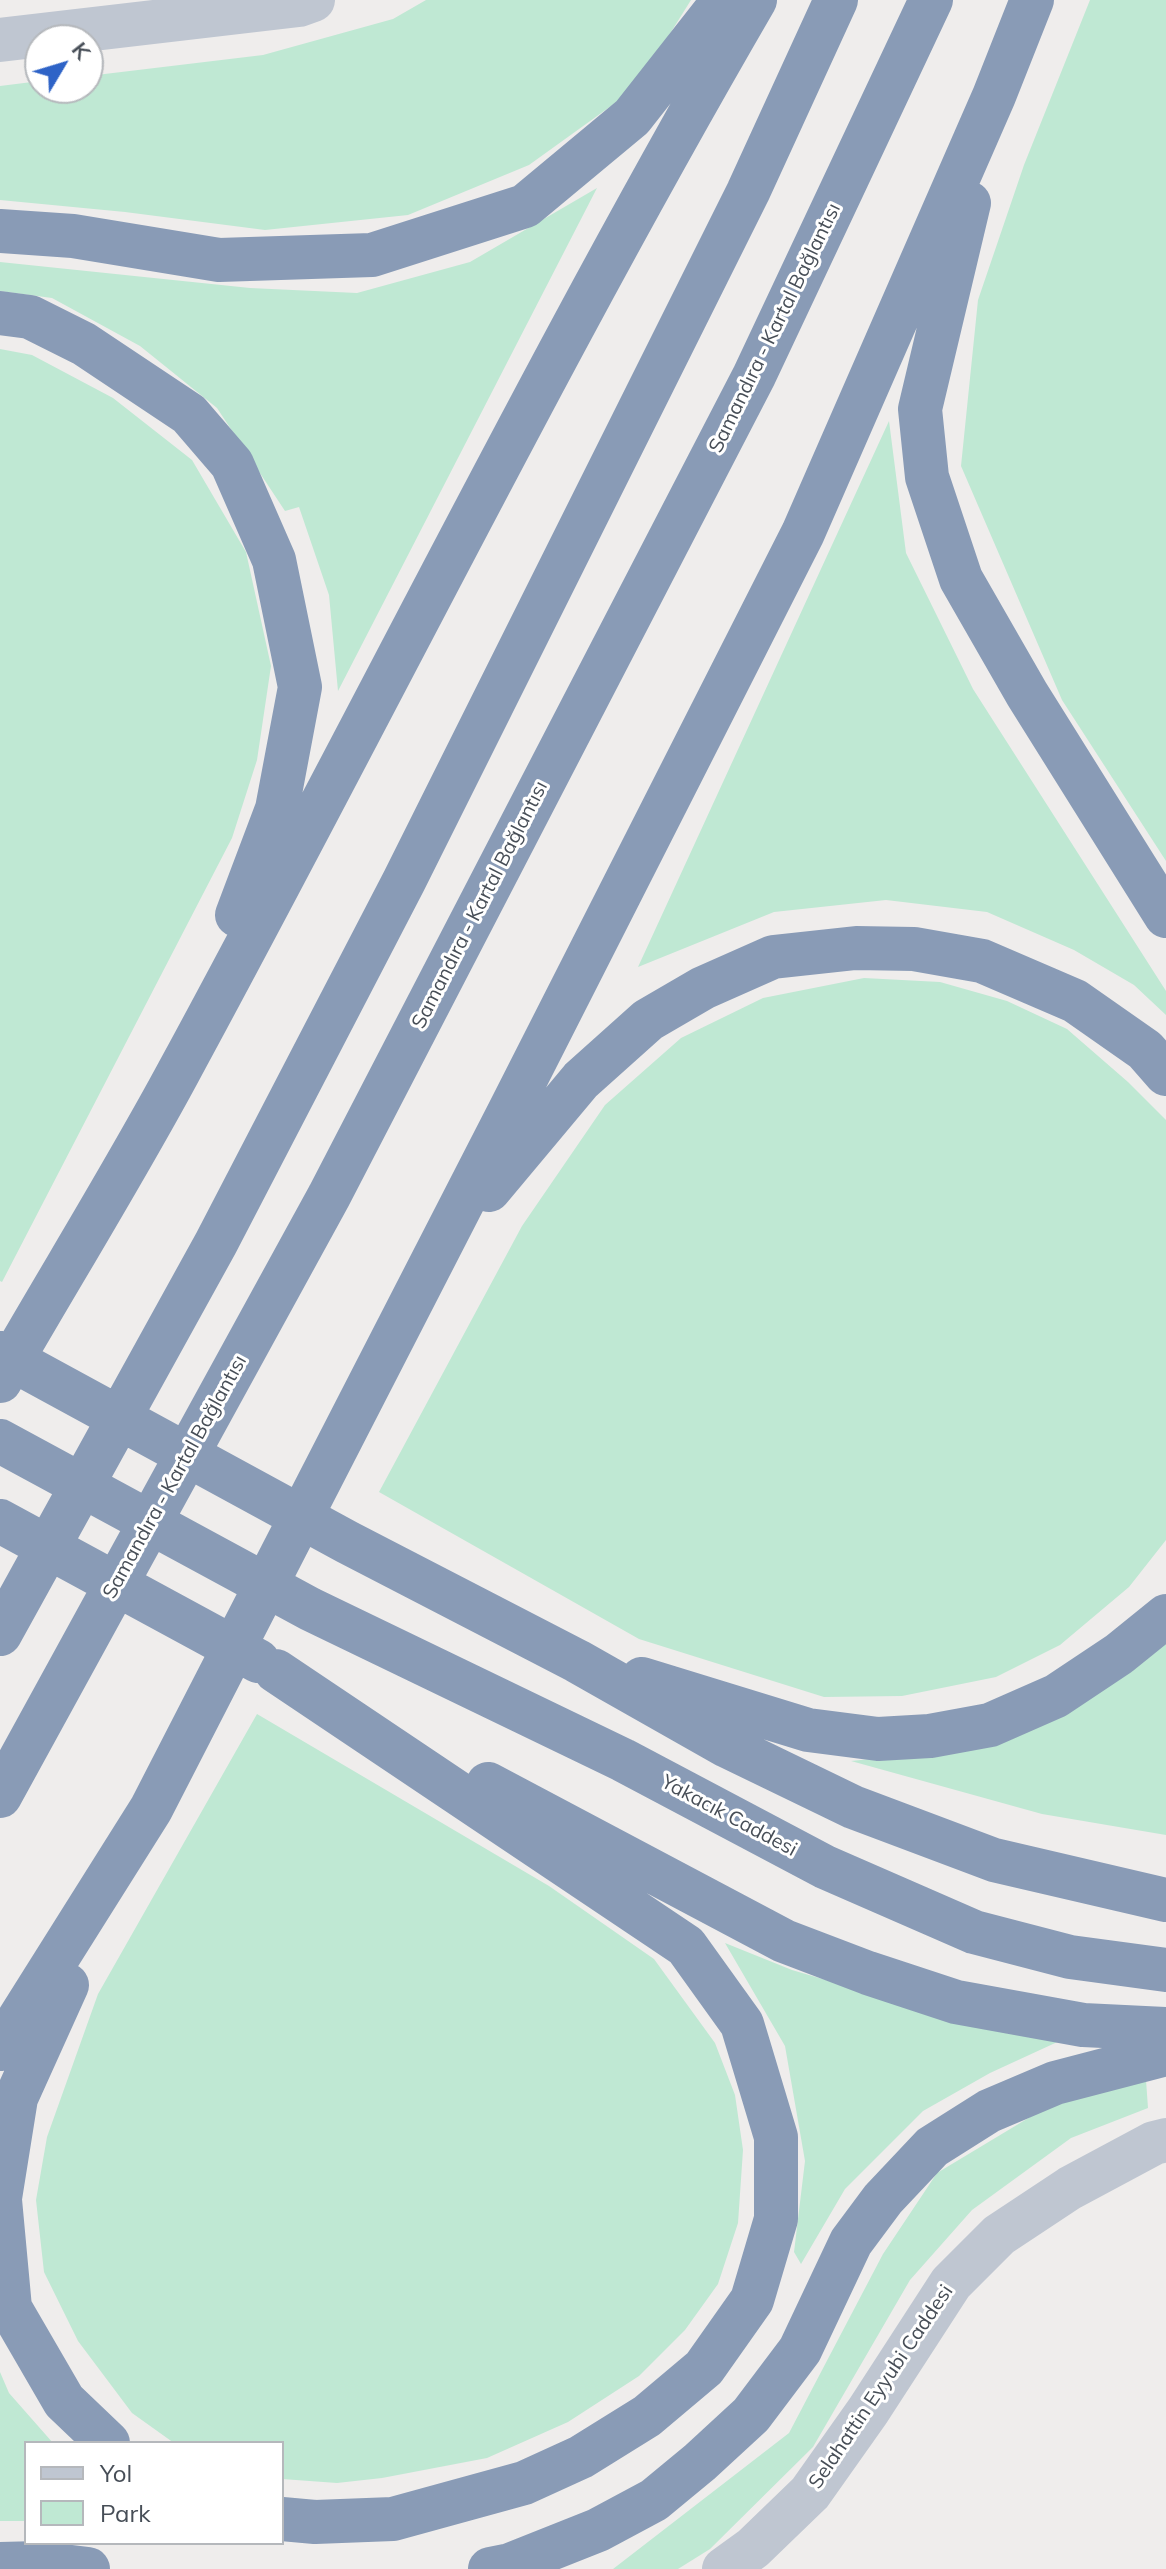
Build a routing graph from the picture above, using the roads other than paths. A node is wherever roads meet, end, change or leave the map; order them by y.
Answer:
1 (313, 0) edge
2 (724, 0) edge
3 (755, 0) edge
4 (836, 0) edge
5 (931, 0) edge
6 (1032, 0) edge
7 (0, 40) edge
8 (994, 96) junction
9 (0, 231) edge
10 (0, 313) edge
11 (1166, 916) edge
12 (1166, 1074) edge
13 (176, 1078) junction
14 (415, 1292) junction
15 (0, 1353) edge
16 (0, 1381) edge
17 (0, 1441) edge
18 (0, 1521) edge
19 (1166, 1616) edge
20 (0, 1634) edge
21 (577, 1661) junction
22 (276, 1671) junction
23 (0, 1796) edge
24 (151, 1809) junction
25 (1166, 1900) edge
26 (1166, 1970) edge
27 (1166, 2029) edge
28 (0, 2049) edge
29 (1166, 2054) edge
30 (1166, 2140) edge
31 (0, 2199) edge
32 (106, 2441) edge
33 (284, 2519) edge
34 (0, 2564) edge
35 (88, 2569) edge
36 (490, 2569) edge
37 (724, 2569) edge

1 - 7 main road
2 - 9 highway
3 - 13 highway
4 - 20 highway
5 - 23 highway, Samandıra - Kartal Bağlantısı
6 - 8 highway
8 - 11 highway
8 - 14 highway
10 - 13 highway
12 - 14 highway
13 - 16 highway
14 - 24 highway
15 - 21 highway
17 - 26 highway, Yakacık Caddesi
18 - 22 highway
19 - 21 highway
21 - 25 highway
22 - 27 highway
22 - 33 highway
24 - 28 highway
24 - 31 highway
29 - 36 highway
30 - 37 main road, Selahattin Eyyubi Caddesi
31 - 32 highway
34 - 35 highway

